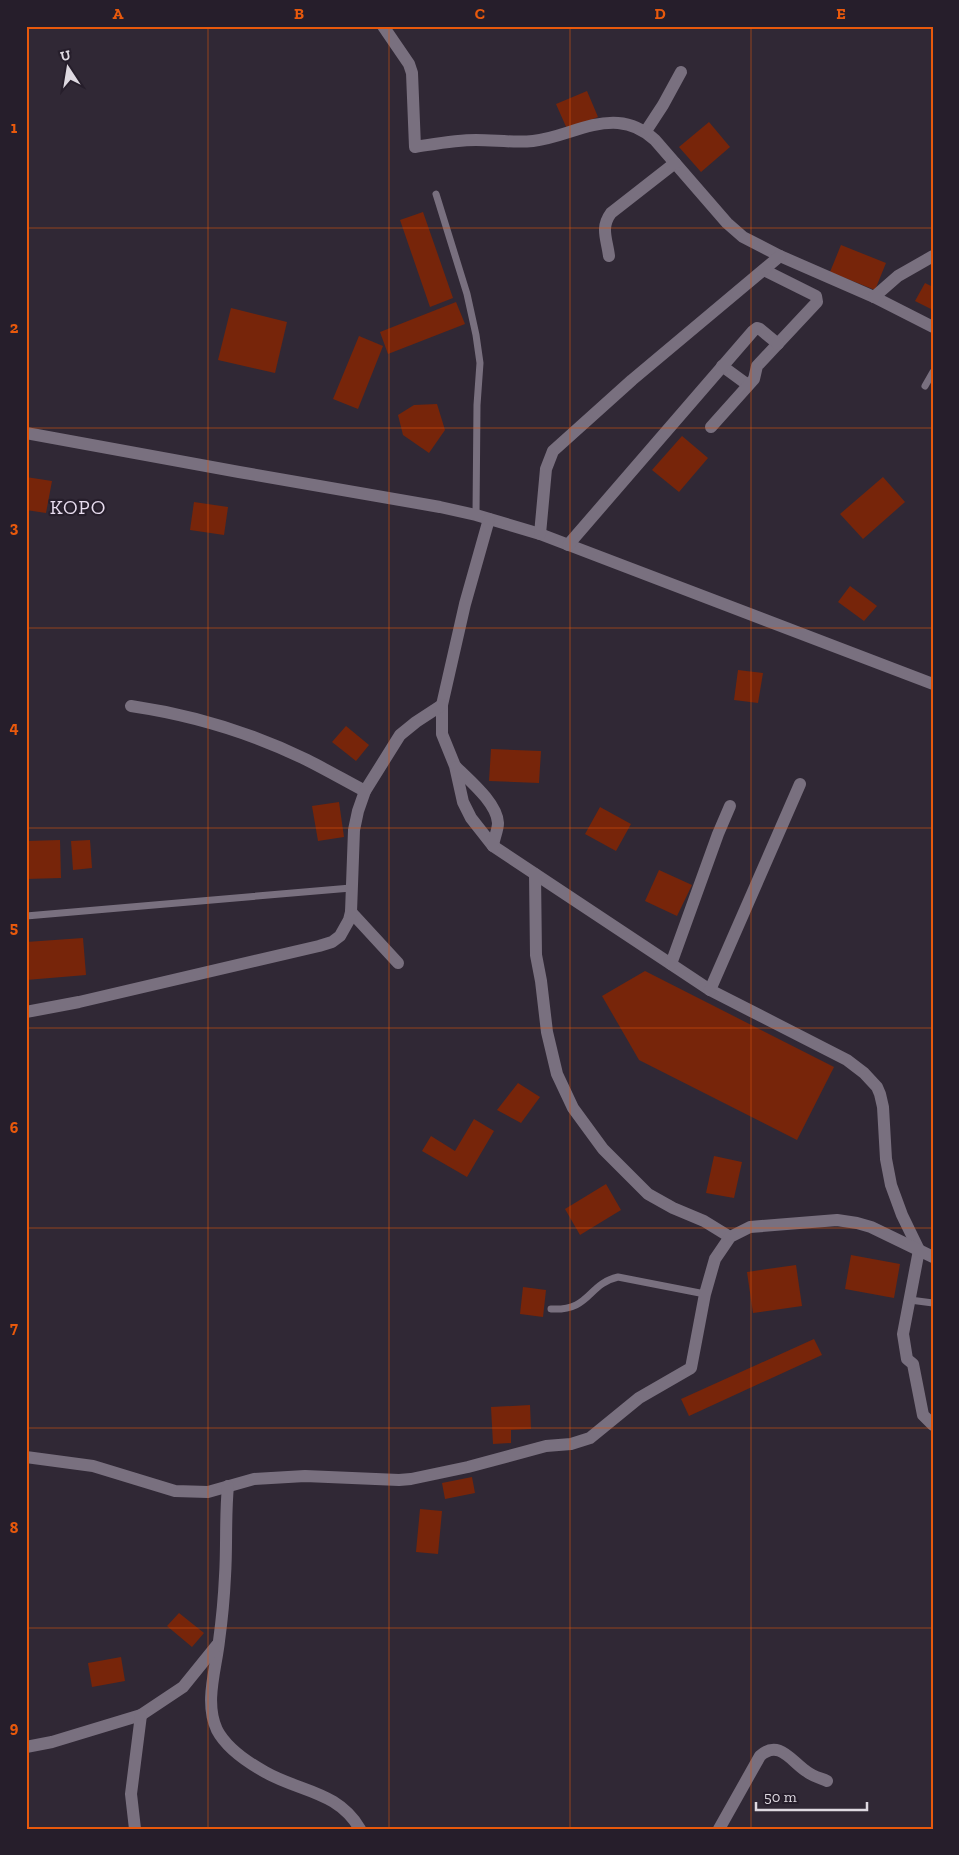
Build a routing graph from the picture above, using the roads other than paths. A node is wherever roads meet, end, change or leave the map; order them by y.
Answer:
1 (383, 26) edge
2 (681, 72) dead end
3 (646, 131) junction
4 (675, 163) junction
5 (436, 194) dead end
6 (609, 256) dead end
7 (780, 256) junction
8 (933, 256) edge
9 (764, 270) junction
10 (874, 297) junction
11 (933, 327) edge
12 (778, 344) junction
13 (722, 366) junction
14 (933, 372) edge
15 (748, 385) junction
16 (925, 386) dead end
17 (711, 427) dead end
18 (26, 432) edge
19 (476, 515) junction
20 (489, 519) junction
21 (540, 534) junction
22 (568, 545) junction
23 (933, 684) edge
24 (442, 705) junction
25 (131, 706) dead end
26 (455, 766) junction
27 (800, 784) dead end
28 (365, 791) junction
29 (730, 806) dead end
30 (493, 846) junction
31 (535, 874) junction
32 (352, 888) junction
33 (351, 912) junction
34 (26, 916) edge
35 (398, 963) dead end
36 (671, 964) junction
37 (710, 990) junction
38 (26, 1012) edge
39 (730, 1237) junction
40 (919, 1250) junction
41 (933, 1257) edge
42 (705, 1294) junction
43 (910, 1300) junction
44 (933, 1303) edge
45 (551, 1309) dead end
46 (933, 1425) edge
47 (26, 1457) edge
48 (228, 1486) junction
49 (219, 1643) junction
50 (141, 1715) junction
51 (26, 1747) edge
52 (827, 1781) dead end
53 (135, 1829) edge
54 (360, 1829) edge
55 (719, 1829) edge

1 - 3 street
2 - 3 street
3 - 4 street
4 - 6 street
4 - 7 street
5 - 19 lane
7 - 9 street
7 - 10 street
8 - 10 street
9 - 12 street
9 - 21 street
10 - 11 street
12 - 13 street
12 - 15 street
13 - 15 street
13 - 22 street
14 - 16 lane
15 - 17 street
18 - 19 street
19 - 20 street
20 - 21 street
20 - 24 street
21 - 22 street
22 - 23 street
24 - 26 street
24 - 28 street
25 - 28 street
26 - 30 street
26 - 30 street
27 - 37 street
28 - 32 street
29 - 36 street
30 - 31 street
31 - 36 street
31 - 39 street
32 - 33 street
32 - 34 lane
33 - 35 street
33 - 38 street
36 - 37 street
37 - 40 street
39 - 40 street
39 - 42 street
40 - 41 street
40 - 43 street
42 - 45 lane
42 - 48 street
43 - 44 lane
43 - 46 street
47 - 48 street
48 - 49 street
49 - 50 street
49 - 54 street
50 - 51 street
50 - 53 street
52 - 55 street

